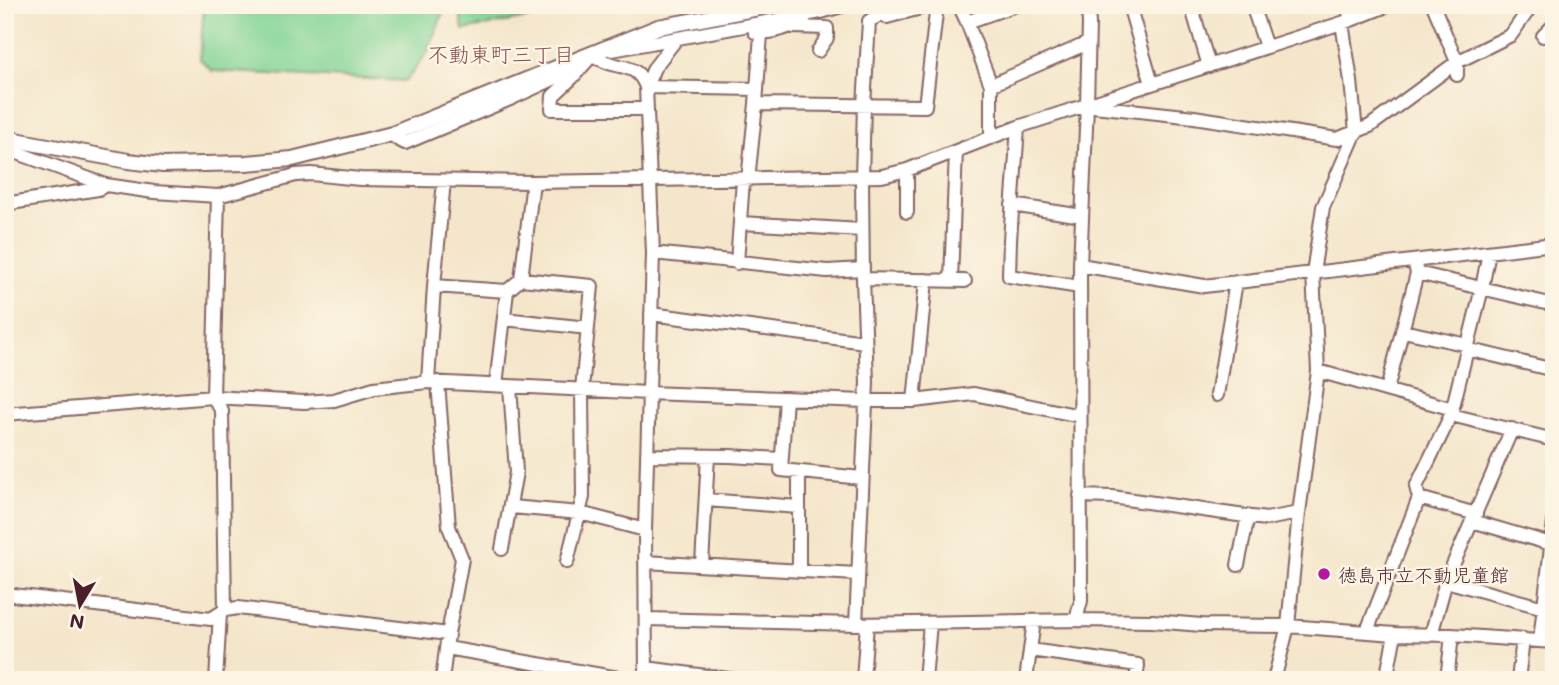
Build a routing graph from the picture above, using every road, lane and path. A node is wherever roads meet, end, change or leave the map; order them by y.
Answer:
1 (776, 5) edge
2 (845, 5) edge
3 (898, 5) edge
4 (935, 5) edge
5 (959, 5) edge
6 (1016, 5) edge
7 (1079, 5) edge
8 (1088, 5) edge
9 (1129, 5) edge
10 (1191, 5) edge
11 (1252, 5) edge
12 (1347, 5) edge
13 (1389, 5) edge
14 (1433, 5) edge
15 (1532, 5) edge
16 (823, 8) edge
17 (869, 21) junction
18 (967, 22) junction
19 (1346, 22) junction
20 (1089, 24) junction
21 (1554, 25) edge
22 (789, 27) junction
23 (730, 28) junction
24 (761, 34) junction
25 (1543, 36) dead end
26 (677, 38) junction
27 (1088, 43) junction
28 (1266, 47) junction
29 (818, 51) dead end
30 (588, 59) junction
31 (1209, 66) junction
32 (1457, 69) junction
33 (991, 85) junction
34 (1152, 85) junction
35 (646, 87) junction
36 (757, 89) junction
37 (756, 104) junction
38 (1087, 105) junction
39 (863, 106) junction
40 (647, 109) junction
41 (1018, 127) junction
42 (1356, 132) junction
43 (991, 138) junction
44 (11, 145) edge
45 (957, 151) junction
46 (292, 159) junction
47 (907, 170) junction
48 (296, 175) junction
49 (862, 178) junction
50 (746, 180) junction
51 (444, 181) junction
52 (651, 181) junction
53 (533, 183) junction
54 (106, 185) junction
55 (218, 196) junction
56 (5, 204) edge
57 (1012, 205) junction
58 (908, 212) dead end
59 (1082, 216) junction
60 (741, 223) junction
61 (862, 230) junction
62 (1554, 244) edge
63 (1489, 252) junction
64 (653, 253) junction
65 (737, 263) junction
66 (1080, 265) junction
67 (1415, 267) junction
68 (1312, 273) junction
69 (863, 274) junction
70 (521, 279) junction
71 (926, 279) junction
72 (1236, 282) junction
73 (434, 286) junction
74 (1080, 287) junction
75 (1482, 288) junction
76 (507, 291) junction
77 (1554, 305) edge
78 (651, 314) junction
79 (505, 319) junction
80 (588, 328) junction
81 (1403, 331) junction
82 (865, 342) junction
83 (1468, 347) junction
84 (1554, 370) edge
85 (1318, 371) junction
86 (433, 382) junction
87 (496, 385) junction
88 (510, 386) junction
89 (582, 389) junction
90 (1387, 390) junction
91 (648, 393) junction
92 (1217, 395) dead end
93 (213, 397) junction
94 (786, 398) junction
95 (866, 401) junction
96 (914, 401) junction
97 (1452, 412) junction
98 (5, 414) edge
99 (1080, 416) junction
100 (1512, 429) junction
101 (1554, 440) edge
102 (647, 455) junction
103 (708, 456) junction
104 (782, 459) junction
105 (799, 472) junction
106 (862, 478) junction
107 (1080, 496) junction
108 (1419, 498) junction
109 (706, 500) junction
110 (510, 507) junction
111 (799, 507) junction
112 (580, 513) junction
113 (1299, 513) junction
114 (1248, 516) junction
115 (1474, 517) junction
116 (1554, 522) edge
117 (645, 530) junction
118 (1551, 544) junction
119 (502, 549) dead end
120 (567, 562) dead end
121 (645, 562) junction
122 (702, 565) junction
123 (1238, 565) dead end
124 (799, 570) junction
125 (857, 574) junction
126 (1446, 582) junction
127 (5, 594) edge
128 (1544, 608) junction
129 (223, 612) junction
130 (647, 619) junction
131 (1076, 620) junction
132 (1034, 621) junction
133 (930, 623) junction
134 (861, 624) junction
135 (1288, 626) junction
136 (1367, 631) junction
137 (448, 634) junction
138 (1395, 634) junction
139 (1431, 635) junction
140 (1452, 635) junction
141 (1523, 639) junction
142 (1540, 640) junction
143 (1554, 642) edge
144 (447, 648) junction
145 (1030, 650) junction
146 (646, 674) edge
147 (216, 680) edge
148 (442, 680) edge
149 (630, 680) edge
150 (736, 680) edge
151 (863, 680) edge
152 (925, 680) edge
153 (1026, 680) edge
154 (1136, 680) edge
155 (1274, 680) edge
156 (1386, 680) edge
157 (1447, 680) edge
158 (1518, 680) edge

1 - 30 street
2 - 16 street
3 - 17 street
4 - 17 street
4 - 39 street
5 - 18 street
6 - 18 street
7 - 20 street
8 - 20 street
9 - 34 street
10 - 31 street
11 - 28 street
12 - 19 street
13 - 19 street
14 - 32 street
15 - 32 street
16 - 22 street
16 - 23 street
17 - 39 street
18 - 33 street
19 - 28 street
19 - 42 street
20 - 27 street
21 - 25 street
22 - 24 street
22 - 29 street
23 - 24 street
23 - 26 street
24 - 36 street
26 - 30 street
26 - 35 street
27 - 33 street
27 - 38 street
28 - 31 street
30 - 35 street
30 - 40 street
30 - 46 street
31 - 34 street
32 - 42 street
33 - 43 street
34 - 38 street
35 - 36 street
35 - 40 street
36 - 37 street
37 - 39 street
37 - 50 street
38 - 41 street
38 - 42 street
38 - 59 street
39 - 49 street
40 - 52 street
41 - 43 street
41 - 57 street
42 - 68 street
43 - 45 street
44 - 46 street
44 - 54 street
45 - 47 street
45 - 71 street
46 - 48 street
47 - 49 street
47 - 58 street
48 - 51 street
48 - 55 street
49 - 50 street
49 - 61 street
50 - 52 street
50 - 60 street
51 - 53 street
51 - 73 street
52 - 53 street
52 - 64 street
53 - 70 street
54 - 55 street
54 - 56 street
55 - 93 street
57 - 59 street
57 - 74 street
59 - 66 street
60 - 61 street
60 - 65 street
61 - 69 street
62 - 63 street
63 - 67 street
63 - 75 street
64 - 65 street
64 - 78 street
65 - 69 street
66 - 72 street
66 - 74 street
67 - 68 street
67 - 75 street
67 - 81 street
68 - 72 street
68 - 85 street
69 - 71 street
69 - 82 street
70 - 76 street
70 - 80 street
71 - 96 street
72 - 92 street
73 - 76 street
73 - 86 street
74 - 99 street
75 - 77 street
75 - 83 street
76 - 79 street
78 - 82 street
78 - 91 street
79 - 80 street
79 - 87 street
80 - 89 street
81 - 83 street
81 - 90 street
82 - 95 street
83 - 84 street
83 - 97 street
85 - 90 street
85 - 113 street
86 - 87 street
86 - 93 street
86 - 137 street
87 - 88 street
88 - 89 street
88 - 110 street
89 - 91 street
89 - 112 street
90 - 97 street
91 - 94 street
91 - 102 street
93 - 98 street
93 - 129 street
94 - 95 street
94 - 104 street
95 - 96 street
95 - 106 street
96 - 99 street
97 - 100 street
97 - 108 street
99 - 107 street
100 - 101 street
100 - 115 street
102 - 103 street
102 - 117 street
103 - 104 street
103 - 109 street
104 - 105 street
105 - 106 street
105 - 111 street
106 - 125 street
107 - 114 street
107 - 131 street
108 - 115 street
108 - 136 street
109 - 111 street
109 - 122 street
110 - 112 street
110 - 119 street
111 - 124 street
112 - 117 street
112 - 120 street
113 - 114 street
113 - 135 street
114 - 123 street
115 - 118 street
115 - 126 street
116 - 118 street
117 - 121 street
118 - 128 street
121 - 122 street
121 - 130 street
122 - 124 street
124 - 125 street
125 - 134 street
126 - 128 street
126 - 139 street
127 - 129 street
128 - 142 street
129 - 137 street
129 - 147 street
130 - 134 street
130 - 146 street
131 - 132 street
131 - 135 street
132 - 133 street
132 - 145 street
133 - 134 street
133 - 152 street
134 - 151 street
135 - 136 street
135 - 155 street
136 - 138 street
137 - 144 street
138 - 139 street
138 - 156 street
139 - 140 street
140 - 141 street
140 - 157 street
141 - 142 street
141 - 158 street
142 - 143 street
144 - 148 street
144 - 149 street
145 - 153 street
145 - 154 street
146 - 150 street

